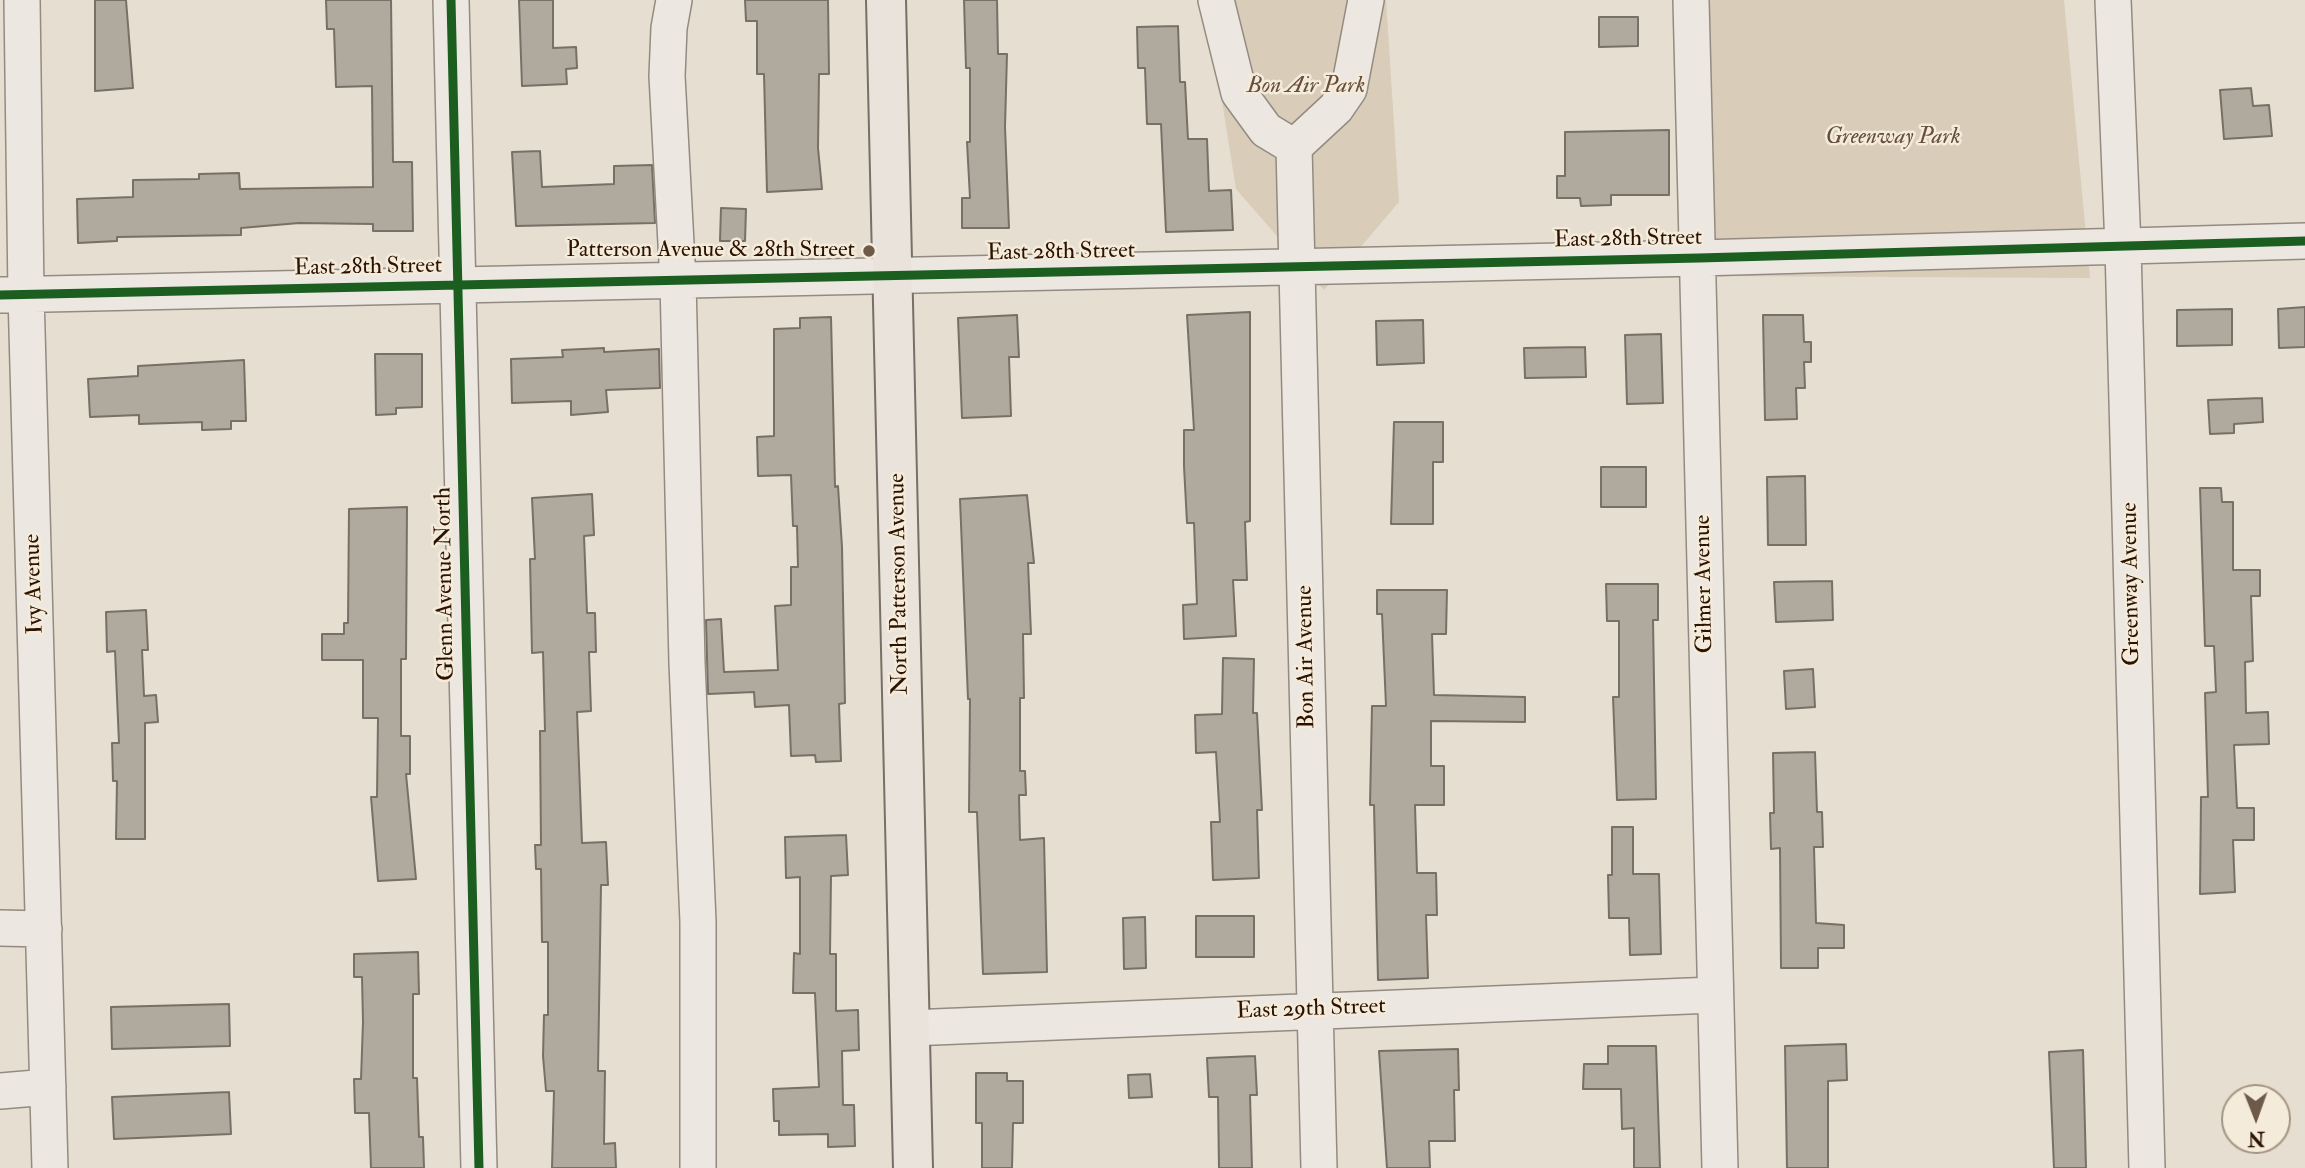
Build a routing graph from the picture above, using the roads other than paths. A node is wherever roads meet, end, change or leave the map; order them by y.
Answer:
1 (22, 0) edge
2 (451, 0) edge
3 (674, 0) edge
4 (886, 0) edge
5 (1216, 0) edge
6 (1366, 0) edge
7 (1691, 0) edge
8 (2113, 0) edge
9 (1294, 147) junction
10 (2305, 240) edge
11 (2123, 247) junction
12 (1699, 258) junction
13 (1299, 267) junction
14 (893, 275) junction
15 (678, 281) junction
16 (457, 285) junction
17 (13, 295) edge
18 (15, 449) edge
19 (0, 928) edge
20 (44, 929) junction
21 (1713, 995) junction
22 (1315, 1009) junction
23 (910, 1028) junction
24 (48, 1087) junction
25 (0, 1091) edge
26 (50, 1168) edge
27 (479, 1168) edge
28 (698, 1168) edge
29 (913, 1168) edge
30 (1320, 1168) edge
31 (1720, 1168) edge
32 (2147, 1168) edge

1 - 17 street, Ivy Avenue
2 - 16 street, Glenn Avenue North
3 - 15 street
4 - 14 main road, North Patterson Avenue
5 - 9 street
6 - 9 street
7 - 12 street, Gilmer Avenue
8 - 11 street, Greenway Avenue
9 - 13 street, Bon Air Avenue
10 - 11 street, East 28th Street
11 - 12 street, East 28th Street
11 - 32 street, Greenway Avenue
12 - 13 street, East 28th Street
12 - 21 street, Gilmer Avenue
13 - 14 street, East 28th Street
13 - 22 street, Bon Air Avenue
14 - 15 street, East 28th Street
14 - 23 main road, North Patterson Avenue
15 - 16 street, East 28th Street
15 - 28 street
16 - 17 street, East 28th Street
16 - 27 street, Glenn Avenue North
17 - 18 street, Ivy Avenue
18 - 20 street, Ivy Avenue
19 - 20 street
20 - 24 street, Ivy Avenue
21 - 22 street, East 29th Street
21 - 31 street, Gilmer Avenue
22 - 23 street, East 29th Street
22 - 30 street, Bon Air Avenue
23 - 29 main road, North Patterson Avenue
24 - 25 street
24 - 26 street, Ivy Avenue

